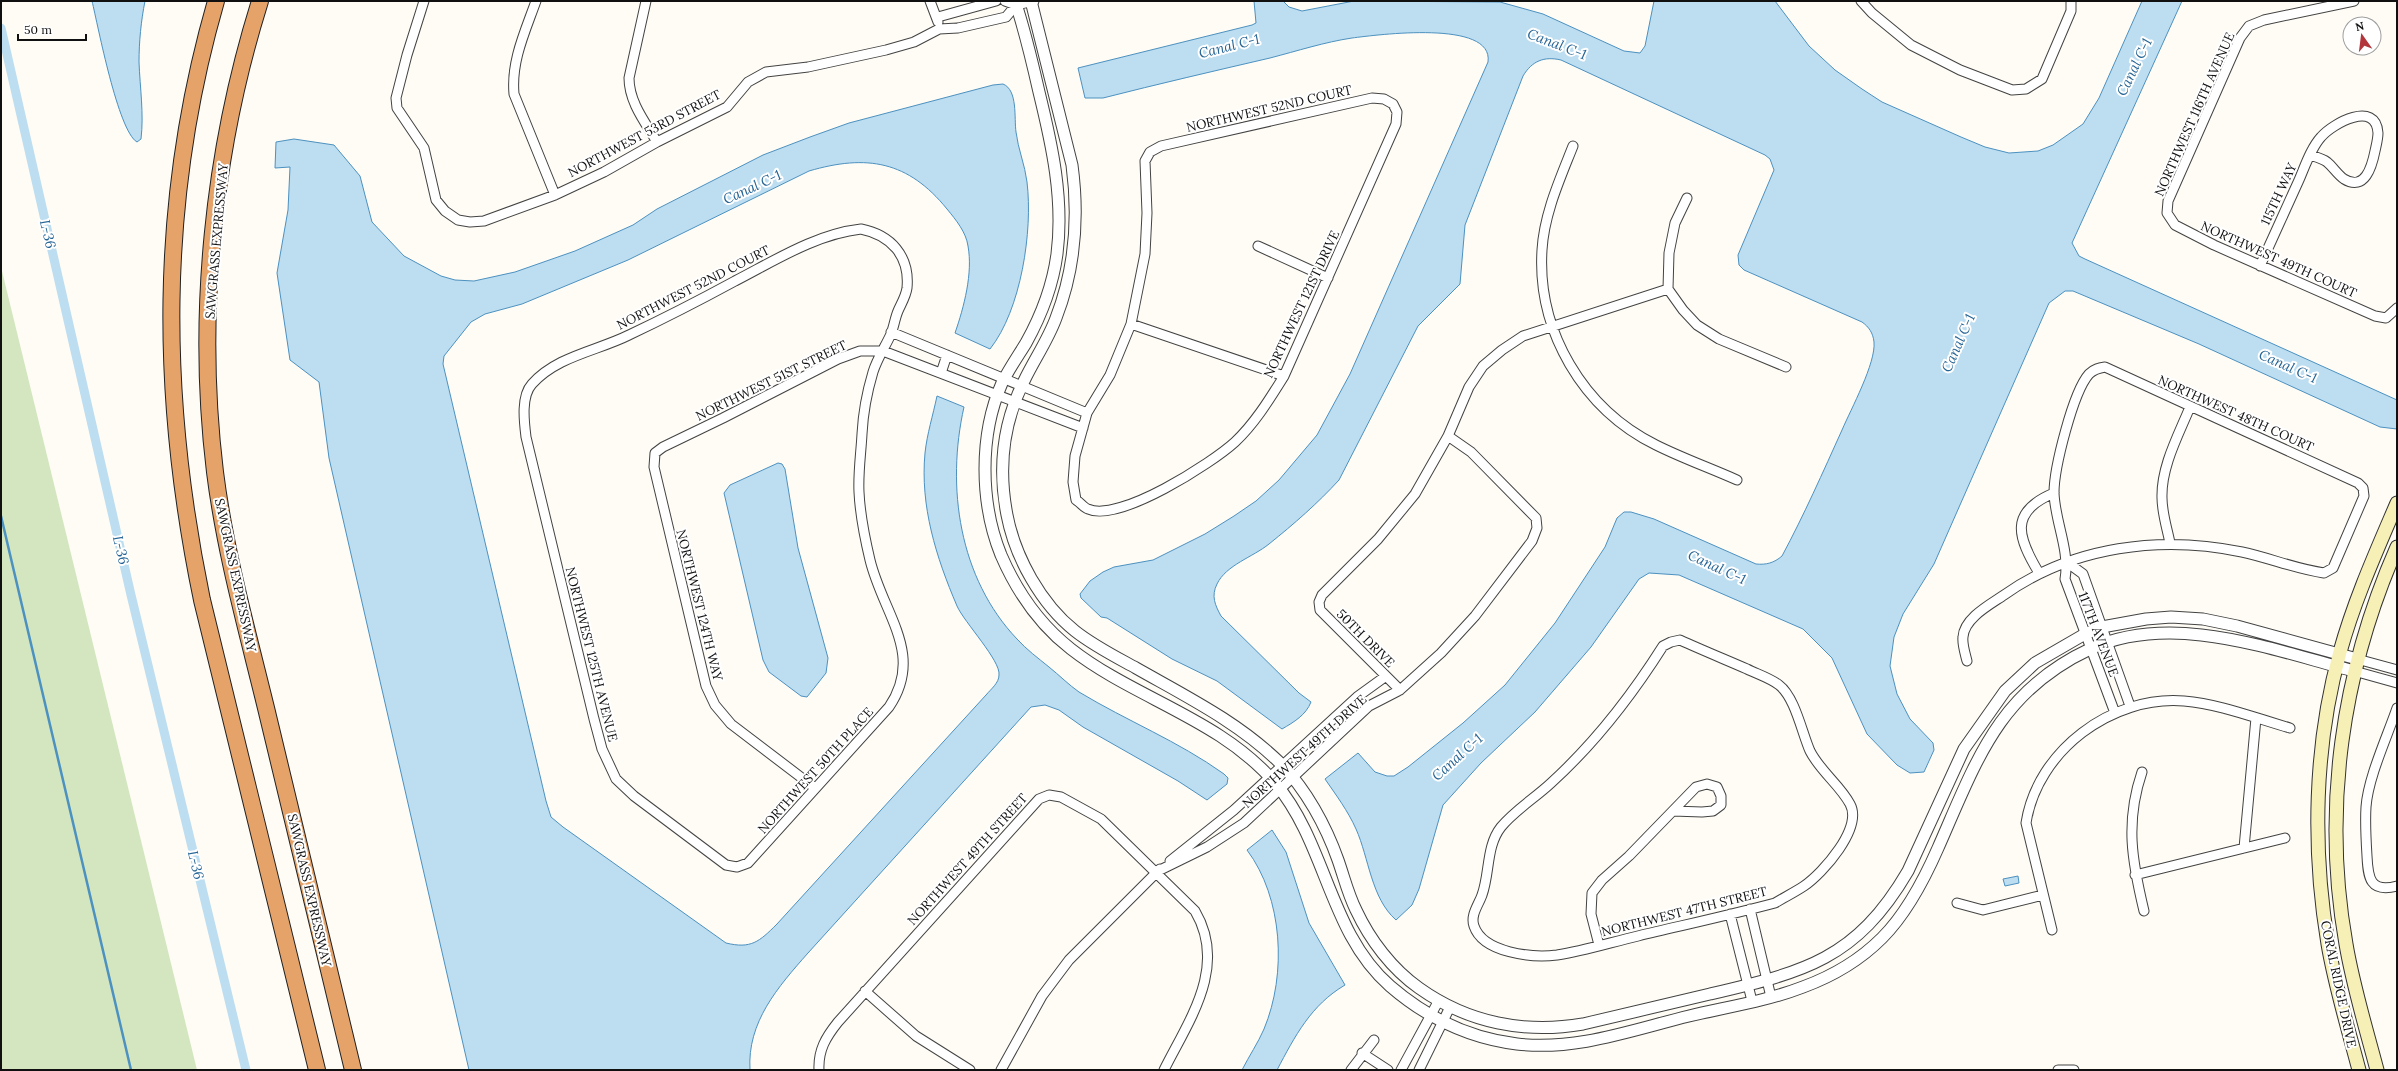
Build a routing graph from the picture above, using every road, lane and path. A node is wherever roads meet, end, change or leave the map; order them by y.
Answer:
1 (216, 1) edge
2 (260, 1) edge
3 (424, 1) edge
4 (536, 1) edge
5 (646, 1) edge
6 (930, 1) edge
7 (996, 1) edge
8 (1005, 1) edge
9 (1032, 1) edge
10 (1861, 1) edge
11 (2071, 1) edge
12 (2354, 1) edge
13 (1015, 3) edge
14 (938, 17) junction
15 (939, 29) junction
16 (1394, 104) joint
17 (657, 142) junction
18 (1573, 146) dead end
19 (2310, 155) junction
20 (555, 195) junction
21 (1687, 198) dead end
22 (2167, 213) joint
23 (874, 232) joint
24 (1258, 246) dead end
25 (2260, 266) junction
26 (1328, 278) junction
27 (1668, 289) junction
28 (2397, 308) edge
29 (1131, 324) junction
30 (1551, 327) junction
31 (891, 332) junction
32 (883, 351) junction
33 (947, 355) junction
34 (1786, 367) dead end
35 (2096, 368) joint
36 (941, 373) junction
37 (1284, 376) junction
38 (1005, 378) junction
39 (1022, 385) junction
40 (530, 386) joint
41 (998, 395) junction
42 (1015, 401) junction
43 (2190, 407) junction
44 (1087, 413) junction
45 (1083, 428) junction
46 (1448, 436) junction
47 (655, 453) joint
48 (1737, 480) dead end
49 (2054, 493) junction
50 (2397, 503) edge
51 (2170, 543) junction
52 (2397, 547) edge
53 (2068, 563) junction
54 (2039, 574) junction
55 (2102, 627) junction
56 (2085, 634) junction
57 (2107, 642) junction
58 (2090, 649) junction
59 (2340, 654) junction
60 (1966, 661) dead end
61 (2356, 665) junction
62 (2337, 667) junction
63 (2397, 670) edge
64 (1386, 676) junction
65 (2397, 683) edge
66 (1400, 690) junction
67 (2130, 706) junction
68 (2397, 708) edge
69 (2115, 713) junction
70 (2256, 718) junction
71 (2290, 728) dead end
72 (1282, 765) junction
73 (2142, 772) dead end
74 (1269, 776) junction
75 (1293, 779) junction
76 (815, 788) junction
77 (1281, 790) junction
78 (1673, 811) junction
79 (2285, 838) dead end
80 (2244, 848) junction
81 (737, 867) joint
82 (1156, 872) junction
83 (2135, 875) junction
84 (2397, 886) edge
85 (2044, 895) junction
86 (1957, 903) dead end
87 (1750, 909) junction
88 (2144, 911) dead end
89 (1730, 914) junction
90 (2052, 930) dead end
91 (1599, 946) junction
92 (1767, 980) junction
93 (1748, 985) junction
94 (865, 991) junction
95 (1771, 997) junction
96 (1439, 1000) junction
97 (1752, 1001) junction
98 (1450, 1007) junction
99 (1430, 1015) junction
100 (1442, 1023) junction
101 (1374, 1040) dead end
102 (1362, 1053) junction
103 (318, 1070) edge
104 (353, 1070) edge
105 (819, 1070) edge
106 (970, 1070) edge
107 (1001, 1070) edge
108 (1164, 1070) edge
109 (1350, 1070) edge
110 (1388, 1070) edge
111 (1401, 1070) edge
112 (1419, 1070) edge
113 (2058, 1070) edge
114 (2074, 1070) edge
115 (2359, 1070) edge
116 (2377, 1070) edge

1 - 103 highway
2 - 104 highway, SAWGRASS EXPRESSWAY
3 - 20 street, NORTHWEST 53RD STREET
4 - 20 street
5 - 17 street
6 - 14 street
7 - 14 street
8 - 13 street
9 - 13 street
9 - 39 street
10 - 11 street
12 - 22 street, NORTHWEST 116TH AVENUE
13 - 15 street, NORTHWEST 53RD STREET
13 - 38 street
14 - 15 street
15 - 17 street, NORTHWEST 53RD STREET
16 - 26 street, NORTHWEST 121ST DRIVE
16 - 29 street, NORTHWEST 52ND COURT
17 - 20 street, NORTHWEST 53RD STREET
18 - 30 street
19 - 19 street, 115TH WAY
19 - 25 street, 115TH WAY
21 - 27 street
22 - 25 street, NORTHWEST 49TH COURT
23 - 31 street, NORTHWEST 50TH PLACE
23 - 40 street, NORTHWEST 52ND COURT
24 - 26 street
25 - 28 street, NORTHWEST 49TH COURT
26 - 37 street, NORTHWEST 121ST DRIVE
27 - 30 street
27 - 34 street
29 - 37 street
29 - 44 street
30 - 46 street
30 - 48 street
31 - 32 street, NORTHWEST 50TH PLACE
31 - 33 street
32 - 36 street, NORTHWEST 51ST STREET
32 - 47 street, NORTHWEST 51ST STREET
32 - 76 street, NORTHWEST 50TH PLACE
33 - 36 street
33 - 38 street
35 - 43 street, NORTHWEST 48TH COURT
35 - 49 street, 117TH AVENUE
36 - 41 street, NORTHWEST 51ST STREET
37 - 45 street, NORTHWEST 121ST DRIVE
38 - 39 street
38 - 41 street
39 - 42 street
39 - 44 street
40 - 81 street, NORTHWEST 125TH AVENUE
41 - 42 street, NORTHWEST 51ST STREET
41 - 74 street
42 - 45 street, NORTHWEST 51ST STREET
42 - 72 street
43 - 51 street
43 - 51 street, NORTHWEST 48TH COURT
44 - 45 street
46 - 64 street, 50TH DRIVE
46 - 66 street, NORTHWEST 49TH DRIVE
47 - 76 street, NORTHWEST 124TH WAY
49 - 53 street, 117TH AVENUE
49 - 54 street
50 - 59 main road, CORAL RIDGE DRIVE
51 - 53 street
52 - 61 main road, CORAL RIDGE DRIVE
53 - 54 street
53 - 55 street, 117TH AVENUE
53 - 56 street, 117TH AVENUE
54 - 60 street
55 - 56 street
55 - 57 street, 117TH AVENUE
55 - 59 street
56 - 58 street, 117TH AVENUE
56 - 92 street
57 - 58 street
57 - 62 street
57 - 67 street, 117TH AVENUE
58 - 69 street, 117TH AVENUE
58 - 95 street
59 - 61 street
59 - 62 main road, CORAL RIDGE DRIVE
61 - 62 street
61 - 63 street
61 - 65 street
61 - 116 main road, CORAL RIDGE DRIVE
62 - 115 main road, CORAL RIDGE DRIVE
64 - 66 street, 50TH DRIVE
64 - 72 street, NORTHWEST 49TH DRIVE
66 - 75 street, NORTHWEST 49TH DRIVE
67 - 69 street
67 - 70 street
68 - 84 street
69 - 85 street
70 - 71 street
70 - 80 street
72 - 74 street, NORTHWEST 49TH DRIVE
72 - 75 street
73 - 83 street
74 - 77 street
74 - 82 street, NORTHWEST 49TH DRIVE
75 - 77 street, NORTHWEST 49TH DRIVE
75 - 96 street
76 - 81 street, NORTHWEST 50TH PLACE
77 - 82 street, NORTHWEST 49TH DRIVE
77 - 99 street
78 - 78 street
78 - 91 street
79 - 80 street
80 - 83 street
82 - 94 street, NORTHWEST 49TH STREET
82 - 107 street, NORTHWEST 49TH DRIVE
82 - 108 street, NORTHWEST 49TH STREET
83 - 88 street
85 - 86 street
85 - 90 street
87 - 89 street, NORTHWEST 47TH STREET
87 - 91 street, NORTHWEST 47TH STREET
87 - 92 street
89 - 91 street, NORTHWEST 47TH STREET
89 - 93 street
92 - 93 street
92 - 95 street
93 - 97 street
93 - 98 street
94 - 105 street, NORTHWEST 49TH STREET
94 - 106 street
95 - 97 street
96 - 98 street
96 - 99 street
97 - 100 street
98 - 100 street
99 - 100 street
99 - 111 street
100 - 112 street
101 - 102 street
102 - 109 street
102 - 110 street
113 - 114 street

